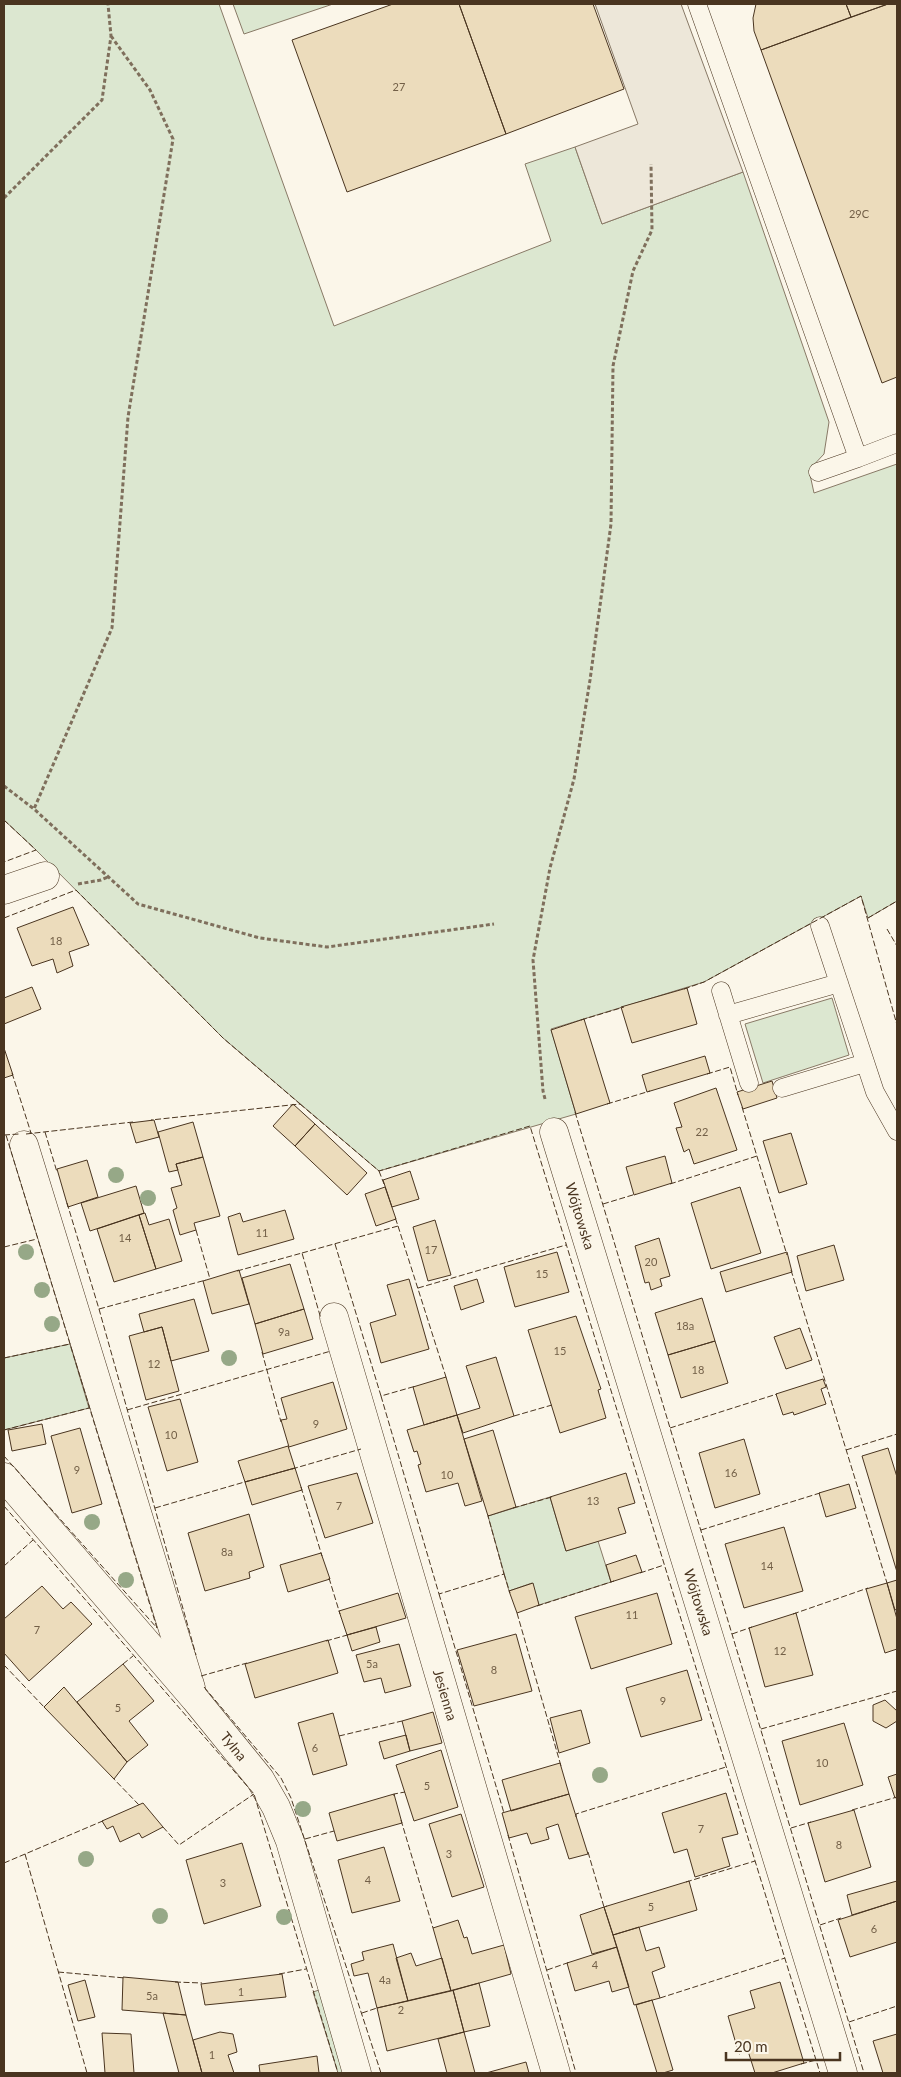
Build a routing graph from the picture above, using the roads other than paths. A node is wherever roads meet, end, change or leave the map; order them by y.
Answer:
1 (697, 4) edge
2 (897, 443) edge
3 (858, 458) junction
4 (818, 472) dead end
5 (46, 876) dead end
6 (4, 890) edge
7 (820, 926) dead end
8 (839, 983) junction
9 (721, 991) dead end
10 (728, 1014) junction
11 (865, 1063) junction
12 (749, 1083) dead end
13 (782, 1088) dead end
14 (897, 1131) edge
15 (554, 1132) road end
16 (24, 1145) dead end
17 (334, 1316) dead end
18 (4, 1477) edge
19 (195, 1699) junction
20 (357, 2073) edge
21 (556, 2073) edge
22 (843, 2073) edge

1 - 3 lane
2 - 3 lane
3 - 4 lane
5 - 6 street
7 - 8 lane
8 - 10 lane
8 - 11 lane
9 - 10 lane
10 - 12 lane
11 - 13 lane
11 - 14 lane
15 - 22 street, Wójtowska
16 - 19 street
17 - 21 street, Jesienna
18 - 19 street, Tylna
19 - 20 street, Tylna

